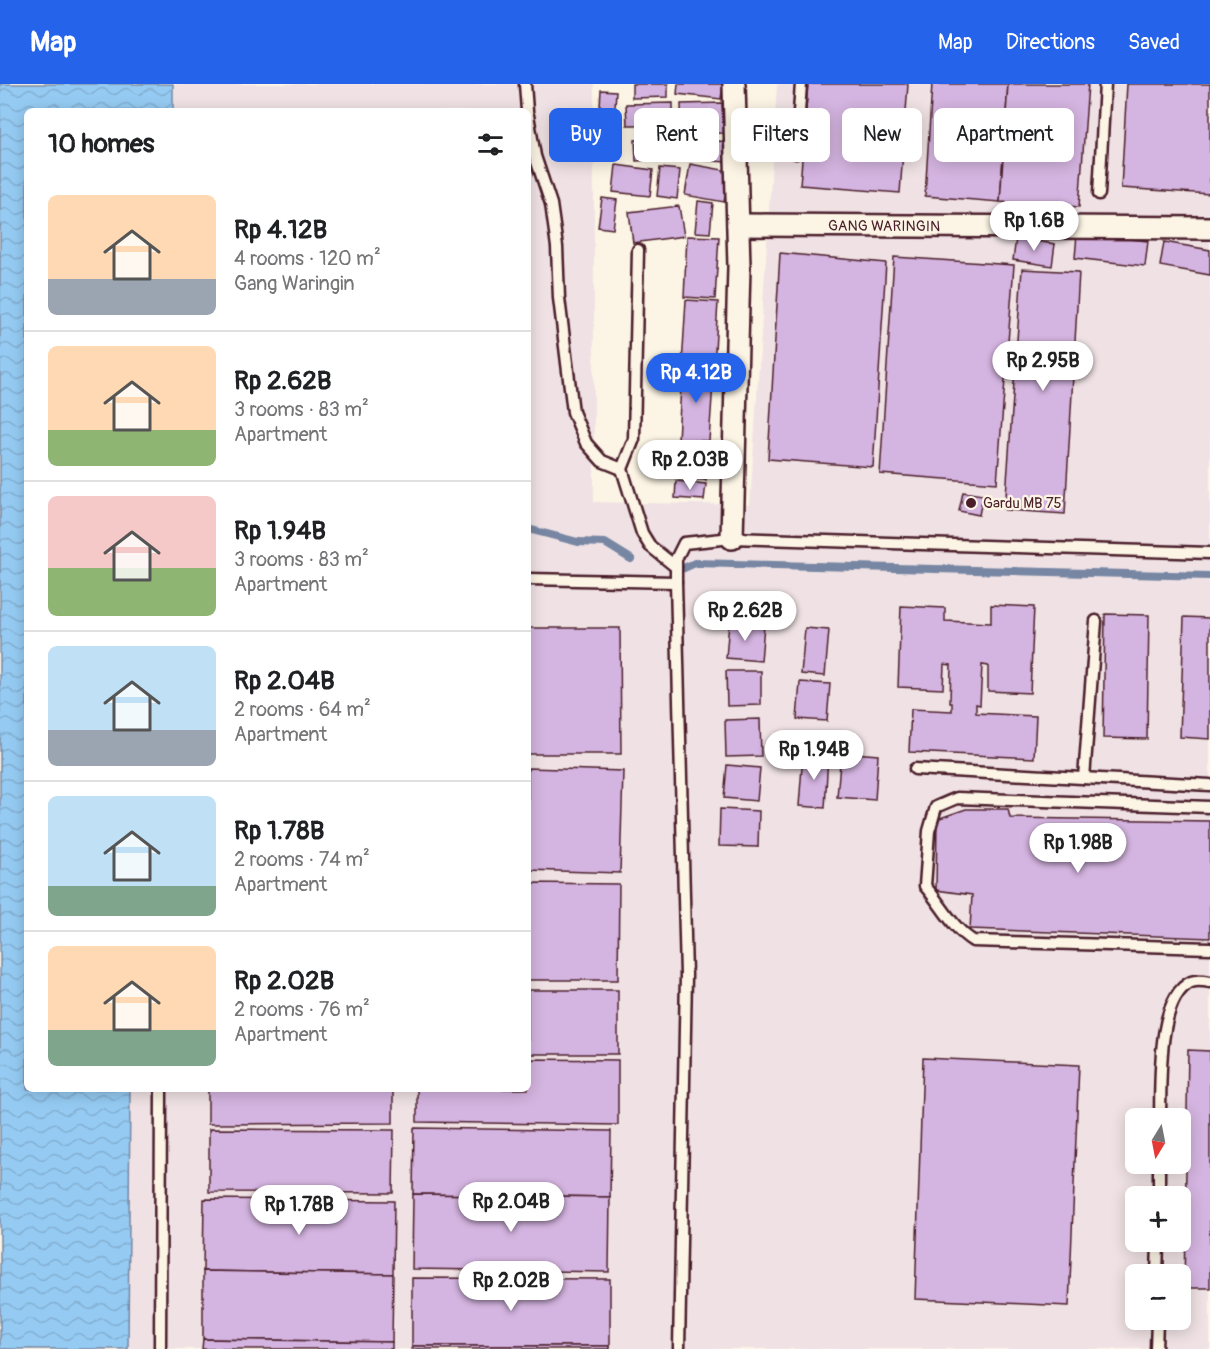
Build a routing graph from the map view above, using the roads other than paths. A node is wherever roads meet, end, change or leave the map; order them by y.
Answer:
1 (525, 84) edge
2 (734, 84) edge
3 (801, 84) edge
4 (1106, 84) edge
5 (527, 108) edge
6 (799, 108) edge
7 (531, 131) edge
8 (1099, 195) dead end
9 (738, 225) junction
10 (1210, 228) edge
11 (638, 250) dead end
12 (622, 469) junction
13 (732, 538) junction
14 (1210, 553) edge
15 (676, 567) junction
16 (531, 579) edge
17 (676, 582) junction
18 (1096, 621) dead end
19 (915, 770) dead end
20 (1084, 778) junction
21 (1210, 785) edge
22 (1210, 807) edge
23 (1210, 948) edge
24 (1210, 982) edge
25 (161, 1092) edge
26 (1161, 1108) edge
27 (1157, 1330) edge
28 (160, 1349) edge
29 (680, 1349) edge
30 (1156, 1349) edge

1 - 5 lane
2 - 9 street
3 - 6 lane
4 - 8 lane
7 - 12 lane
9 - 10 street, GANG WARINGIN
9 - 13 street
11 - 12 lane
12 - 15 lane
13 - 14 lane
13 - 15 lane
15 - 17 lane
16 - 17 lane
17 - 29 lane
18 - 20 lane
19 - 20 lane
20 - 21 lane
22 - 23 lane
24 - 26 lane
25 - 28 lane
27 - 30 lane

